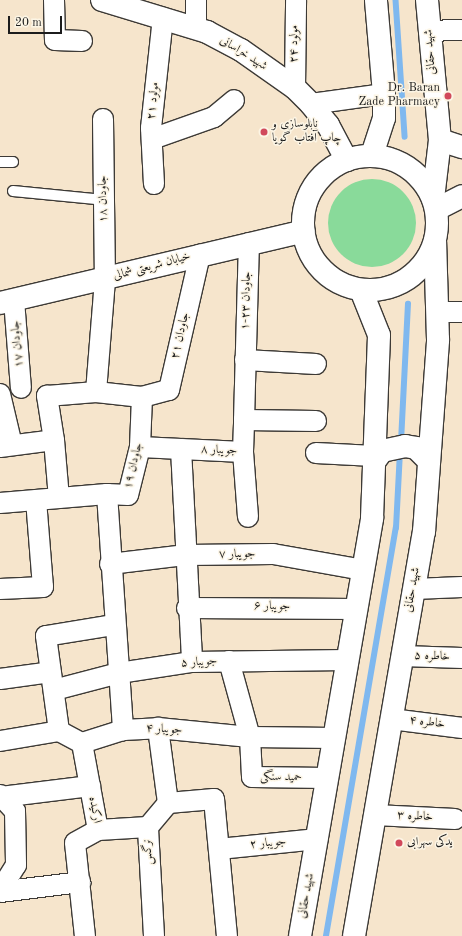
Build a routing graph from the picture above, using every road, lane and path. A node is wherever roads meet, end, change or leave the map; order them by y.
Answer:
1 (54, 0) edge
2 (196, 0) edge
3 (296, 0) edge
4 (376, 0) edge
5 (427, 0) edge
6 (112, 2) edge
7 (163, 18) junction
8 (196, 28) junction
9 (462, 30) edge
10 (429, 31) junction
11 (82, 41) dead end
12 (295, 88) junction
13 (384, 94) junction
14 (234, 100) dead end
15 (311, 104) junction
16 (103, 119) dead end
17 (152, 139) junction
18 (440, 140) junction
19 (462, 147) edge
20 (372, 155) junction
21 (347, 160) junction
22 (0, 162) edge
23 (13, 162) dead end
24 (154, 184) dead end
25 (13, 191) dead end
26 (462, 196) edge
27 (104, 200) junction
28 (435, 204) junction
29 (304, 231) junction
30 (435, 241) junction
31 (249, 243) junction
32 (200, 255) junction
33 (105, 280) junction
34 (361, 290) junction
35 (7, 301) edge
36 (437, 312) junction
37 (462, 312) edge
38 (245, 360) junction
39 (316, 364) dead end
40 (21, 388) junction
41 (96, 392) junction
42 (0, 393) edge
43 (47, 396) junction
44 (142, 397) junction
45 (244, 420) junction
46 (316, 421) dead end
47 (54, 440) junction
48 (6, 446) edge
49 (140, 447) junction
50 (181, 449) junction
51 (243, 452) junction
52 (316, 453) dead end
53 (374, 459) junction
54 (429, 461) junction
55 (107, 494) junction
56 (59, 498) junction
57 (36, 500) junction
58 (0, 503) edge
59 (248, 517) dead end
60 (186, 555) junction
61 (110, 564) junction
62 (363, 570) junction
63 (462, 587) edge
64 (0, 589) edge
65 (414, 589) junction
66 (187, 608) junction
67 (356, 609) junction
68 (114, 625) junction
69 (402, 656) junction
70 (462, 658) edge
71 (348, 660) junction
72 (228, 661) junction
73 (192, 662) junction
74 (119, 673) junction
75 (0, 678) edge
76 (52, 681) junction
77 (391, 719) junction
78 (158, 728) junction
79 (462, 728) edge
80 (123, 730) junction
81 (59, 731) junction
82 (250, 737) junction
83 (334, 738) junction
84 (0, 740) edge
85 (82, 743) junction
86 (327, 778) junction
87 (90, 786) junction
88 (4, 803) edge
89 (168, 803) junction
90 (375, 815) junction
91 (455, 819) dead end
92 (148, 827) junction
93 (98, 830) junction
94 (317, 839) junction
95 (219, 848) junction
96 (8, 865) edge
97 (80, 882) junction
98 (0, 891) edge
99 (85, 936) edge
100 (154, 936) edge
101 (226, 936) edge
102 (300, 936) edge
103 (354, 936) edge

1 - 11 street
2 - 8 street
3 - 12 street, مولود ۲۴
4 - 13 main road
5 - 10 main road, شهید حقانی
6 - 7 main road, شهید خراسانی
7 - 8 main road, شهید خراسانی
7 - 17 street, مولود ۲۱
8 - 12 main road, شهید خراسانی
9 - 10 street
10 - 18 main road, شهید حقانی
12 - 15 main road, شهید خراسانی
13 - 15 street
13 - 20 main road
14 - 17 street
15 - 21 main road, شهید خراسانی
16 - 27 street, جاودان ۱۸
17 - 24 street, مولود ۲۱
18 - 19 main road
18 - 28 main road, شهید حقانی
20 - 21 main road
20 - 28 main road
21 - 29 main road
22 - 23 lane
25 - 27 lane
26 - 28 main road
27 - 33 street, جاودان ۱۸
28 - 30 main road
29 - 31 main road, خیابان شریعتی شمالی
29 - 34 main road
30 - 34 main road
30 - 36 main road, شهید حقانی
31 - 32 main road, خیابان شریعتی شمالی
31 - 38 street, جاودان ۲۳-۱
32 - 33 main road, خیابان شریعتی شمالی
32 - 44 street, جاودان ۲۱
33 - 35 main road, خیابان شریعتی شمالی
33 - 41 street
34 - 53 main road, شهید حقانی
35 - 40 street, جاودان ۱۷
36 - 37 street
36 - 54 main road, شهید حقانی
38 - 39 street
38 - 45 street, جاودان ۲۳-۱
40 - 42 street
40 - 43 street
41 - 43 street
41 - 44 street
42 - 48 street
43 - 47 street
44 - 49 street, جاودان ۱۹
45 - 46 street
45 - 51 street, جویبار ۸
47 - 48 street
47 - 56 street
49 - 50 street, جویبار ۸
49 - 55 street, جاودان ۱۹
50 - 51 street, جویبار ۸
50 - 60 street
51 - 59 street
52 - 53 street
53 - 54 main road
53 - 62 main road, شهید حقانی
54 - 65 main road, شهید حقانی
55 - 56 street
55 - 61 street, جاودان ۱۹
56 - 57 street
57 - 58 street
57 - 64 street
60 - 61 street, جویبار ۷
60 - 62 street, جویبار ۷
60 - 66 street
61 - 68 street, جاودان ۱۹
62 - 67 main road, شهید حقانی
63 - 65 street
65 - 69 main road, شهید حقانی
66 - 67 street, جویبار ۶
66 - 73 street
67 - 71 main road, شهید حقانی
68 - 74 street, جاودان ۱۹
68 - 76 street
69 - 70 street, خاطره ۵
69 - 77 main road, شهید حقانی
71 - 72 street, جویبار ۵
71 - 83 main road, شهید حقانی
72 - 73 street, جویبار ۵
72 - 82 street
73 - 74 street, جویبار ۵
74 - 76 street, جویبار ۵
74 - 80 street
75 - 76 street, جویبار ۵
76 - 81 street
77 - 79 street, خاطره ۴
77 - 90 main road, شهید حقانی
78 - 80 street, جویبار ۴
78 - 82 street, جویبار ۴
78 - 89 street
80 - 85 street, جویبار ۴
81 - 84 street
81 - 85 street
82 - 83 street, جویبار ۴
82 - 86 street, حمید سنگی
83 - 86 main road, شهید حقانی
85 - 87 street, ارکیده
86 - 94 main road, شهید حقانی
87 - 88 street
87 - 93 street, ارکیده
88 - 96 street
89 - 92 street, نرگس
89 - 95 street
90 - 91 street, خاطره ۳
90 - 103 main road, شهید حقانی
92 - 93 street
92 - 100 street, نرگس
93 - 97 street, ارکیده
94 - 95 street, جویبار ۲
94 - 102 main road, شهید حقانی
95 - 101 street
96 - 98 street
97 - 98 street
97 - 99 street, ارکیده

